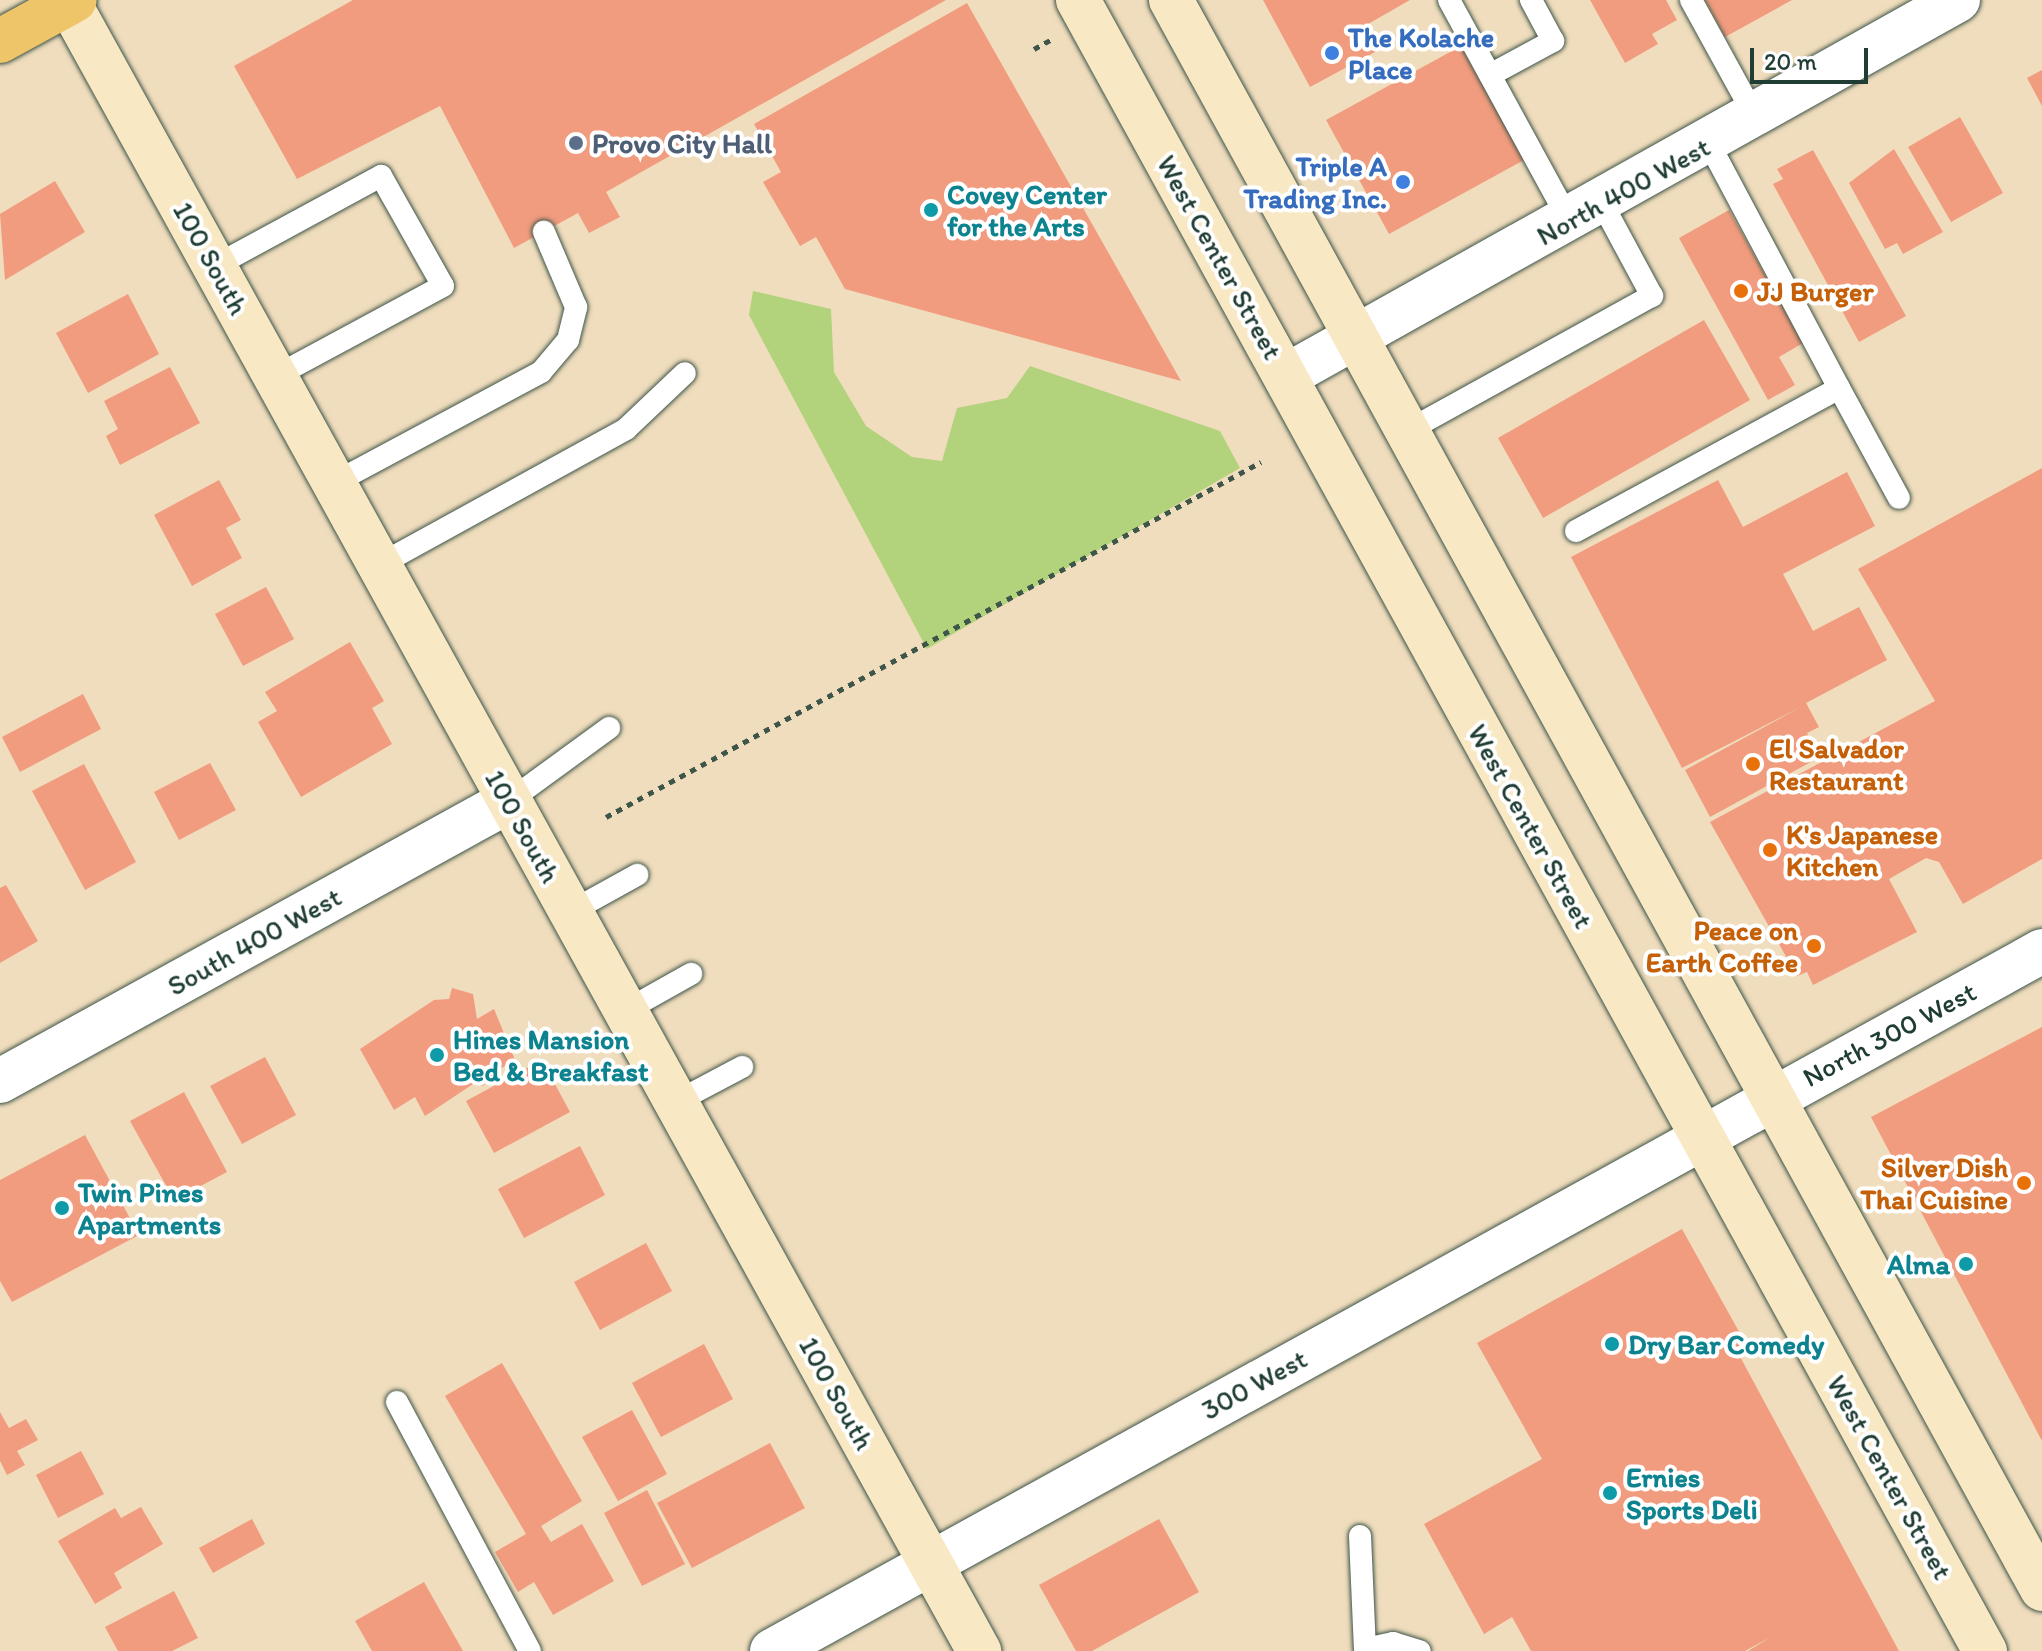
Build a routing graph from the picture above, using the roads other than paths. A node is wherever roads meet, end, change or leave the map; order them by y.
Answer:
1 (1078, 0) edge
2 (1171, 0) edge
3 (1449, 0) edge
4 (1531, 0) edge
5 (1691, 0) edge
6 (1958, 0) edge
7 (71, 1) edge
8 (0, 41) edge
9 (1490, 75) junction
10 (1756, 118) junction
11 (1709, 144) junction
12 (1585, 212) junction
13 (544, 232) dead end
14 (215, 266) junction
15 (1356, 337) junction
16 (685, 373) dead end
17 (276, 376) junction
18 (1286, 376) junction
19 (1839, 388) junction
20 (1407, 431) junction
21 (334, 483) junction
22 (1899, 498) dead end
23 (1576, 531) dead end
24 (379, 565) junction
25 (609, 728) dead end
26 (509, 801) junction
27 (637, 875) dead end
28 (570, 912) junction
29 (2042, 951) edge
30 (691, 974) dead end
31 (625, 1011) junction
32 (742, 1067) dead end
33 (0, 1081) edge
34 (676, 1102) junction
35 (1736, 1117) junction
36 (397, 1402) dead end
37 (1360, 1536) dead end
38 (931, 1563) junction
39 (2042, 1589) edge
40 (530, 1651) edge
41 (772, 1651) edge
42 (979, 1651) edge
43 (1420, 1651) edge
44 (1985, 1651) edge

1 - 18 main road, West Center Street
2 - 15 main road, West Center Street
3 - 9 lane
4 - 9 lane
5 - 10 lane
6 - 10 street, North 400 West
7 - 8 main road
7 - 14 main road, 100 South
9 - 12 lane
10 - 11 street, North 400 West
11 - 12 street, North 400 West
11 - 19 lane
12 - 15 street, North 400 West
12 - 20 lane
13 - 21 lane
14 - 17 main road, 100 South
14 - 17 lane
15 - 18 street, North 400 West
15 - 20 main road, West Center Street
16 - 24 lane
17 - 21 main road, 100 South
18 - 35 main road, West Center Street
19 - 22 lane
19 - 23 lane
20 - 35 main road, West Center Street
21 - 24 main road, 100 South
24 - 26 main road, 100 South
25 - 26 lane
26 - 28 main road, 100 South
26 - 33 street, South 400 West
27 - 28 lane
28 - 31 main road, 100 South
29 - 35 street, North 300 West
30 - 31 lane
31 - 34 main road, 100 South
32 - 34 lane
34 - 38 main road, 100 South
35 - 38 street, 300 West
35 - 39 main road, West Center Street
35 - 44 main road, West Center Street
36 - 40 lane
37 - 43 lane
38 - 41 street, 300 West
38 - 42 main road, 100 South

